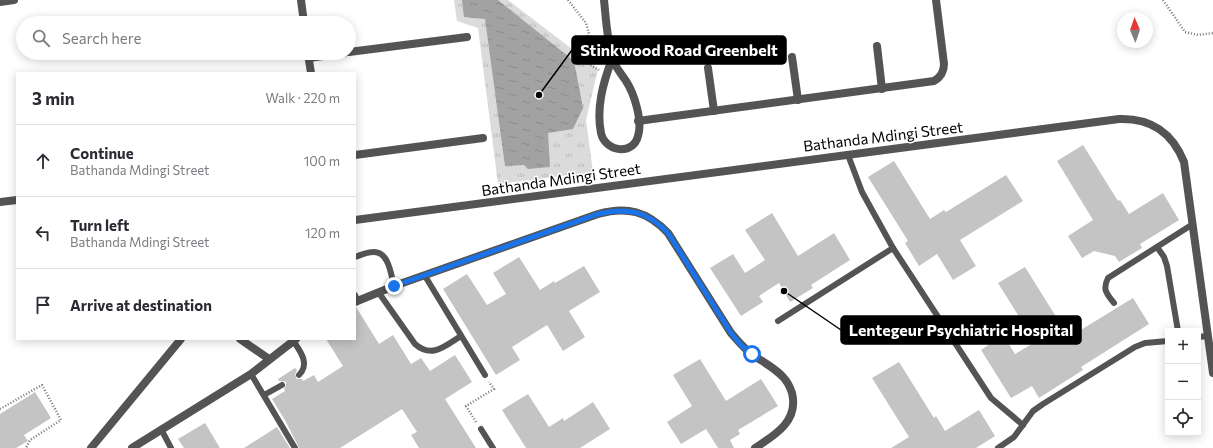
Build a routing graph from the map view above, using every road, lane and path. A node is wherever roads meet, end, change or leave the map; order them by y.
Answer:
1 (14, 0) edge
2 (301, 0) edge
3 (568, 0) edge
4 (604, 0) edge
5 (936, 0) edge
6 (1163, 0) edge
7 (0, 2) edge
8 (303, 16) edge
9 (1213, 33) edge
10 (467, 37) dead end
11 (877, 46) dead end
12 (356, 51) edge
13 (792, 57) dead end
14 (612, 59) junction
15 (309, 60) edge
16 (708, 68) dead end
17 (311, 72) edge
18 (606, 74) junction
19 (882, 89) junction
20 (798, 100) junction
21 (714, 111) junction
22 (638, 121) junction
23 (483, 138) dead end
24 (356, 155) edge
25 (848, 155) junction
26 (16, 200) edge
27 (0, 202) edge
28 (356, 220) edge
29 (1193, 224) junction
30 (1157, 247) junction
31 (893, 248) junction
32 (356, 257) edge
33 (425, 276) junction
34 (394, 286) junction
35 (379, 293) junction
36 (356, 299) edge
37 (1114, 303) dead end
38 (778, 321) dead end
39 (1177, 328) edge
40 (461, 336) junction
41 (1208, 336) junction
42 (1201, 337) edge
43 (180, 340) edge
44 (241, 340) edge
45 (294, 340) edge
46 (1165, 341) edge
47 (269, 359) junction
48 (1213, 373) edge
49 (251, 374) junction
50 (299, 375) dead end
51 (485, 375) joint
52 (282, 385) dead end
53 (264, 395) junction
54 (0, 410) edge
55 (1023, 425) junction
56 (161, 429) junction
57 (481, 429) joint
58 (26, 448) edge
59 (91, 448) edge
60 (132, 448) edge
61 (171, 448) edge
62 (295, 448) edge
63 (493, 448) edge
64 (755, 448) edge
65 (998, 448) edge

1 - 7 street
2 - 8 street
3 - 18 path
4 - 14 street
5 - 19 street
6 - 9 path
10 - 12 street
11 - 19 street
13 - 20 street
14 - 18 street
14 - 22 street
15 - 17 street
16 - 21 street
18 - 22 street
19 - 20 street
20 - 21 street
21 - 22 street
23 - 24 street
25 - 28 street, Bathanda Mdingi Street
25 - 29 street, Bathanda Mdingi Street
25 - 31 lane
26 - 27 street
29 - 30 lane
29 - 41 street, Bathanda Mdingi Street
30 - 37 lane
30 - 39 lane
31 - 38 lane
31 - 55 lane
32 - 34 lane
33 - 34 street
33 - 40 lane
33 - 64 street
34 - 35 street
35 - 36 street
35 - 40 lane
40 - 51 lane
41 - 42 lane
41 - 48 street, Bathanda Mdingi Street
43 - 59 street
44 - 47 street
45 - 47 street
45 - 50 lane
46 - 55 lane
47 - 49 street
49 - 53 lane
49 - 56 street
51 - 57 path
52 - 53 lane
53 - 62 lane
54 - 58 path
55 - 65 lane
56 - 60 street
56 - 61 lane
57 - 63 lane

